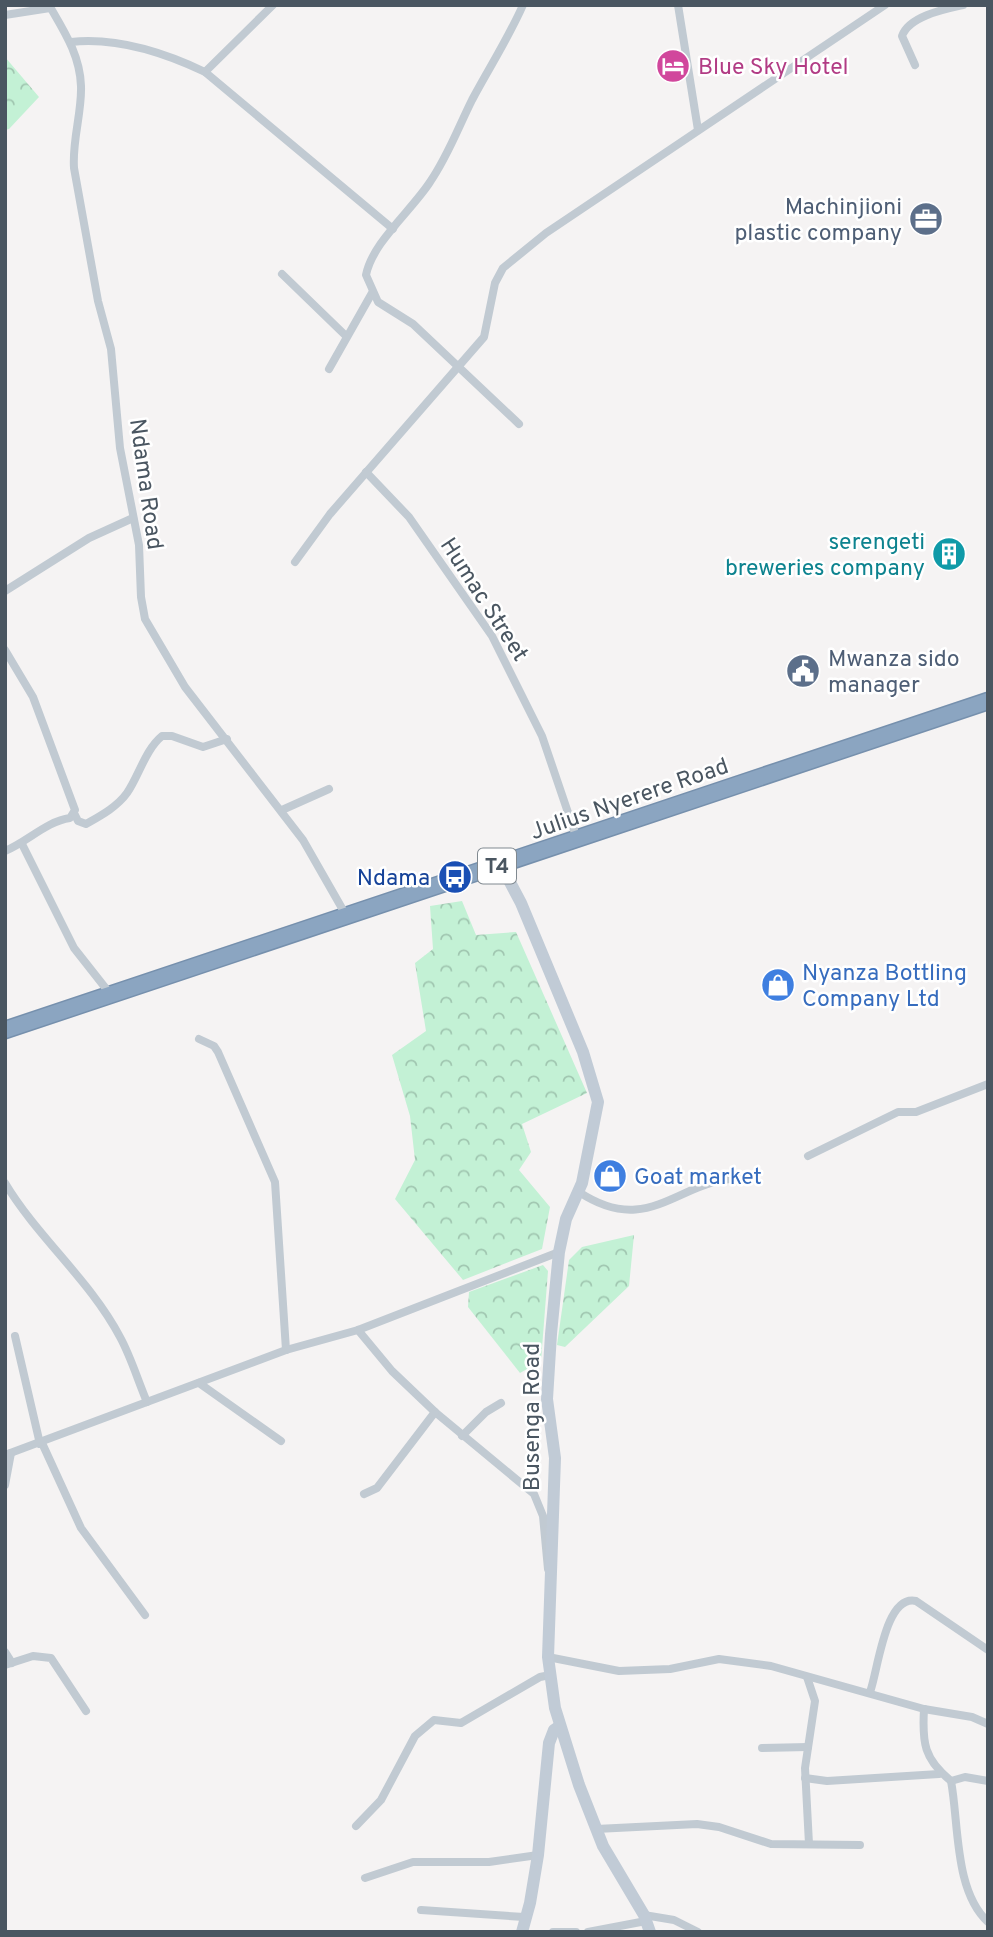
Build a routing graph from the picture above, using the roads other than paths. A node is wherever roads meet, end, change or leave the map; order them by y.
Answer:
1 (273, 5) edge
2 (523, 5) edge
3 (678, 5) edge
4 (885, 5) edge
5 (963, 5) edge
6 (49, 7) edge
7 (5, 15) edge
8 (71, 42) junction
9 (915, 65) dead end
10 (205, 72) junction
11 (698, 130) junction
12 (393, 229) junction
13 (282, 274) dead end
14 (372, 293) junction
15 (346, 336) junction
16 (459, 364) junction
17 (329, 369) dead end
18 (519, 424) dead end
19 (366, 472) junction
20 (133, 518) junction
21 (295, 562) dead end
22 (5, 591) edge
23 (5, 650) edge
24 (988, 701) edge
25 (227, 739) junction
26 (329, 789) dead end
27 (282, 810) junction
28 (75, 815) junction
29 (578, 839) junction
30 (22, 844) junction
31 (5, 850) edge
32 (501, 864) junction
33 (347, 917) junction
34 (111, 995) junction
35 (5, 1030) edge
36 (199, 1039) dead end
37 (988, 1084) edge
38 (808, 1156) dead end
39 (749, 1179) dead end
40 (5, 1183) edge
41 (579, 1192) junction
42 (559, 1252) junction
43 (358, 1330) junction
44 (15, 1336) dead end
45 (286, 1350) junction
46 (199, 1383) junction
47 (147, 1402) junction
48 (501, 1403) dead end
49 (435, 1412) junction
50 (462, 1436) junction
51 (281, 1441) dead end
52 (41, 1444) junction
53 (8, 1454) edge
54 (5, 1485) edge
55 (364, 1494) dead end
56 (549, 1574) junction
57 (145, 1615) dead end
58 (988, 1650) edge
59 (5, 1652) edge
60 (548, 1657) junction
61 (9, 1664) edge
62 (550, 1675) junction
63 (807, 1676) junction
64 (870, 1692) junction
65 (86, 1710) dead end
66 (924, 1710) junction
67 (988, 1724) edge
68 (560, 1726) junction
69 (808, 1747) junction
70 (762, 1748) dead end
71 (939, 1774) junction
72 (805, 1778) junction
73 (951, 1781) junction
74 (988, 1781) edge
75 (356, 1826) dead end
76 (596, 1829) junction
77 (809, 1844) junction
78 (860, 1845) dead end
79 (538, 1855) junction
80 (365, 1878) dead end
81 (421, 1910) dead end
82 (524, 1917) junction
83 (988, 1922) edge
84 (646, 1923) edge
85 (522, 1932) edge
86 (553, 1932) edge
87 (576, 1932) edge
88 (588, 1932) edge
89 (698, 1932) edge

1 - 10 street
2 - 12 street
3 - 11 street
4 - 11 street
5 - 9 street
6 - 7 street
6 - 8 street, Ndama Road
8 - 10 street
8 - 20 street, Ndama Road
10 - 12 street
11 - 16 street
12 - 14 street
13 - 15 street
14 - 15 street
14 - 16 street
15 - 17 street
16 - 18 street
16 - 19 street
19 - 21 street
19 - 29 street, Humac Street
20 - 22 street
20 - 25 street, Ndama Road
23 - 28 street
24 - 29 highway, Julius Nyerere Road / T4
25 - 27 street, Ndama Road
25 - 28 street
26 - 27 street
27 - 33 street, Ndama Road
28 - 30 street
29 - 32 highway, Julius Nyerere Road / T4
30 - 31 street
30 - 34 street
32 - 33 highway, Julius Nyerere Road / T4
32 - 41 street, Busenga Road
33 - 34 highway, Julius Nyerere Road / T4
34 - 35 highway, Julius Nyerere Road / T4
36 - 45 street
37 - 38 street
39 - 41 street
40 - 47 street
41 - 42 street, Busenga Road
42 - 43 street
42 - 56 street, Busenga Road
43 - 45 street
43 - 49 street
44 - 52 street
45 - 46 street
46 - 47 street
46 - 51 street
47 - 52 street
48 - 50 street
49 - 50 street
49 - 55 street
50 - 56 street
52 - 53 street
52 - 57 street
53 - 54 street
56 - 60 street, Busenga Road
58 - 64 street
59 - 61 street
60 - 62 street, Busenga Road
60 - 63 street
61 - 65 street
62 - 68 street, Busenga Road
62 - 75 street
63 - 64 street
63 - 69 street
64 - 66 street
66 - 67 street
66 - 71 street
68 - 76 street, Busenga Road
68 - 79 street
69 - 70 street
69 - 72 street
71 - 72 street
71 - 73 street
72 - 77 street
73 - 74 street
73 - 83 street
76 - 77 street
76 - 84 street, Busenga Road
77 - 78 street
79 - 80 street
79 - 82 street
81 - 82 street
82 - 85 street
84 - 88 street
84 - 89 street
86 - 87 street

